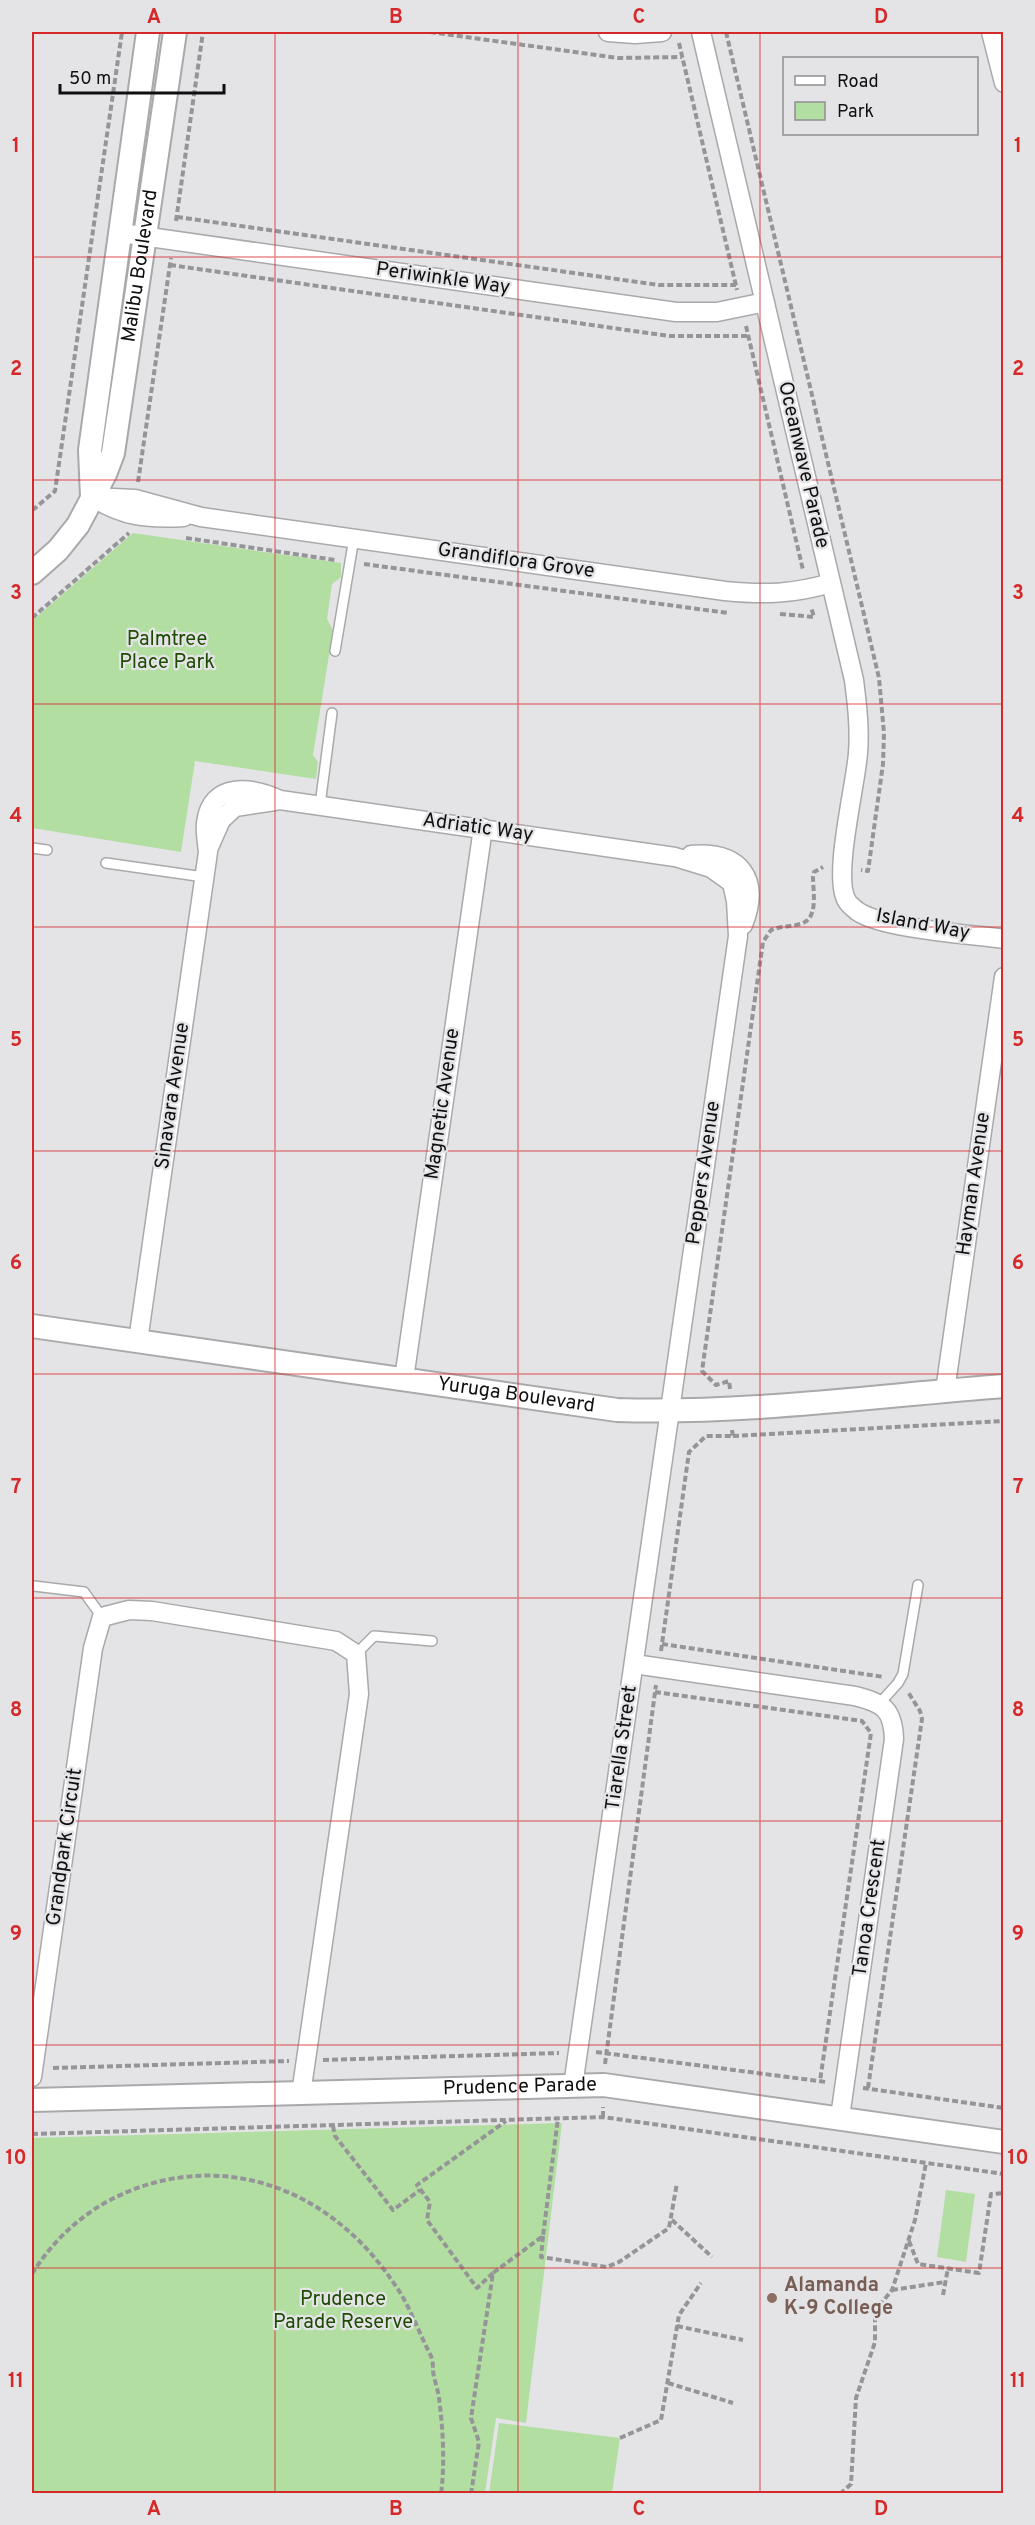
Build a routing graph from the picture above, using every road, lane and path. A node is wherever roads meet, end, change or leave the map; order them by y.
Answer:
1 (122, 32) edge
2 (148, 32) edge
3 (175, 32) edge
4 (203, 32) edge
5 (430, 32) edge
6 (608, 32) edge
7 (701, 32) edge
8 (726, 32) edge
9 (991, 32) edge
10 (670, 36) edge
11 (682, 57) junction
12 (1004, 83) edge
13 (177, 217) junction
14 (121, 233) junction
15 (144, 237) junction
16 (173, 241) junction
17 (170, 265) junction
18 (735, 285) junction
19 (765, 302) junction
20 (742, 309) junction
21 (748, 336) junction
22 (92, 496) junction
23 (134, 508) junction
24 (32, 509) edge
25 (177, 537) dead end
26 (354, 538) junction
27 (350, 562) junction
28 (32, 573) edge
29 (831, 583) junction
30 (807, 590) junction
31 (737, 613) dead end
32 (772, 614) dead end
33 (32, 618) edge
34 (336, 651) dead end
35 (332, 713) dead end
36 (227, 802) joint
37 (320, 805) junction
38 (483, 828) junction
39 (32, 848) edge
40 (47, 850) dead end
41 (106, 863) dead end
42 (842, 868) junction
43 (739, 877) joint
44 (204, 878) junction
45 (847, 902) joint
46 (1004, 939) edge
47 (1004, 977) edge
48 (32, 1326) edge
49 (138, 1341) junction
50 (404, 1379) junction
51 (1004, 1386) edge
52 (945, 1391) junction
53 (731, 1408) junction
54 (671, 1411) junction
55 (1004, 1421) edge
56 (733, 1436) junction
57 (918, 1585) dead end
58 (34, 1586) dead end
59 (102, 1617) junction
60 (432, 1641) dead end
61 (662, 1644) junction
62 (356, 1654) junction
63 (634, 1664) junction
64 (659, 1668) junction
65 (898, 1683) junction
66 (656, 1692) junction
67 (879, 1704) junction
68 (32, 2078) edge
69 (820, 2081) dead end
70 (604, 2085) junction
71 (573, 2086) junction
72 (868, 2088) dead end
73 (301, 2094) junction
74 (32, 2100) edge
75 (603, 2117) junction
76 (840, 2117) junction
77 (558, 2118) junction
78 (507, 2120) junction
79 (333, 2126) junction
80 (32, 2134) edge
81 (1004, 2142) edge
82 (926, 2163) junction
83 (1004, 2174) edge
84 (677, 2183) dead end
85 (420, 2190) junction
86 (1004, 2193) edge
87 (672, 2220) junction
88 (543, 2236) junction
89 (908, 2241) junction
90 (712, 2257) dead end
91 (948, 2268) junction
92 (493, 2273) junction
93 (32, 2274) edge
94 (945, 2282) junction
95 (701, 2283) dead end
96 (892, 2290) junction
97 (943, 2295) dead end
98 (677, 2326) junction
99 (743, 2340) dead end
100 (668, 2383) junction
101 (733, 2403) dead end
102 (620, 2438) dead end
103 (441, 2493) edge
104 (471, 2493) edge
105 (840, 2493) edge

1 - 24 path
2 - 14 street, Malibu Boulevard
3 - 15 street, Malibu Boulevard
4 - 13 path
5 - 11 path
6 - 10 street
7 - 19 street, Oceanwave Parade
8 - 42 path
9 - 12 street
10 - 11 path
11 - 18 path
13 - 16 path
13 - 18 path
14 - 15 street, Periwinkle Way
14 - 22 street, Malibu Boulevard
15 - 16 street, Periwinkle Way
15 - 22 street, Malibu Boulevard
16 - 17 path
16 - 20 street, Periwinkle Way
17 - 21 path
17 - 23 path
18 - 20 path
19 - 20 street, Periwinkle Way
19 - 29 street, Oceanwave Parade
20 - 21 path
21 - 30 path
22 - 23 street, Grandiflora Grove
22 - 28 street, Malibu Boulevard
23 - 26 street, Grandiflora Grove
23 - 33 path
25 - 27 path
26 - 27 lane
26 - 30 street, Grandiflora Grove
27 - 31 path
27 - 34 lane
29 - 30 street, Grandiflora Grove
29 - 42 street, Oceanwave Parade
30 - 32 path
35 - 37 lane
36 - 37 street, Adriatic Way
36 - 44 street, Sinavara Avenue
37 - 38 street, Adriatic Way
38 - 43 street, Adriatic Way
38 - 50 street, Magnetic Avenue
39 - 40 lane
41 - 44 lane
42 - 45 street, Oceanwave Parade
42 - 53 path
43 - 54 street, Peppers Avenue
44 - 49 street, Sinavara Avenue
45 - 46 street, Island Way
47 - 52 street, Hayman Avenue
48 - 49 street, Yuruga Boulevard
49 - 50 street, Yuruga Boulevard
50 - 54 street, Yuruga Boulevard
51 - 52 street, Yuruga Boulevard
52 - 53 street, Yuruga Boulevard
53 - 54 street, Yuruga Boulevard
53 - 56 path
54 - 63 street, Tiarella Street
55 - 56 path
56 - 61 path
57 - 65 lane
58 - 59 lane
59 - 62 street
59 - 68 street, Grandpark Circuit
60 - 62 lane
61 - 64 path
61 - 65 path
62 - 73 street
63 - 64 street
63 - 71 street, Tiarella Street
64 - 66 path
64 - 67 street
65 - 67 lane
65 - 72 path
66 - 69 path
66 - 70 path
67 - 76 street, Tanoa Crescent
70 - 71 street, Prudence Parade
70 - 75 path
70 - 76 street, Prudence Parade
71 - 73 street, Prudence Parade
73 - 74 street, Prudence Parade
75 - 77 path
75 - 82 path
76 - 81 street, Prudence Parade
77 - 78 path
77 - 88 path
78 - 79 path
78 - 85 path
79 - 80 path
79 - 85 path
82 - 83 path
82 - 89 path
84 - 87 path
85 - 92 path
86 - 91 path
87 - 88 path
87 - 90 path
88 - 92 path
89 - 91 path
89 - 96 path
91 - 94 path
92 - 104 path
93 - 103 path
94 - 96 path
94 - 97 path
95 - 98 path
96 - 105 path
98 - 99 path
98 - 100 path
100 - 101 path
100 - 102 path

